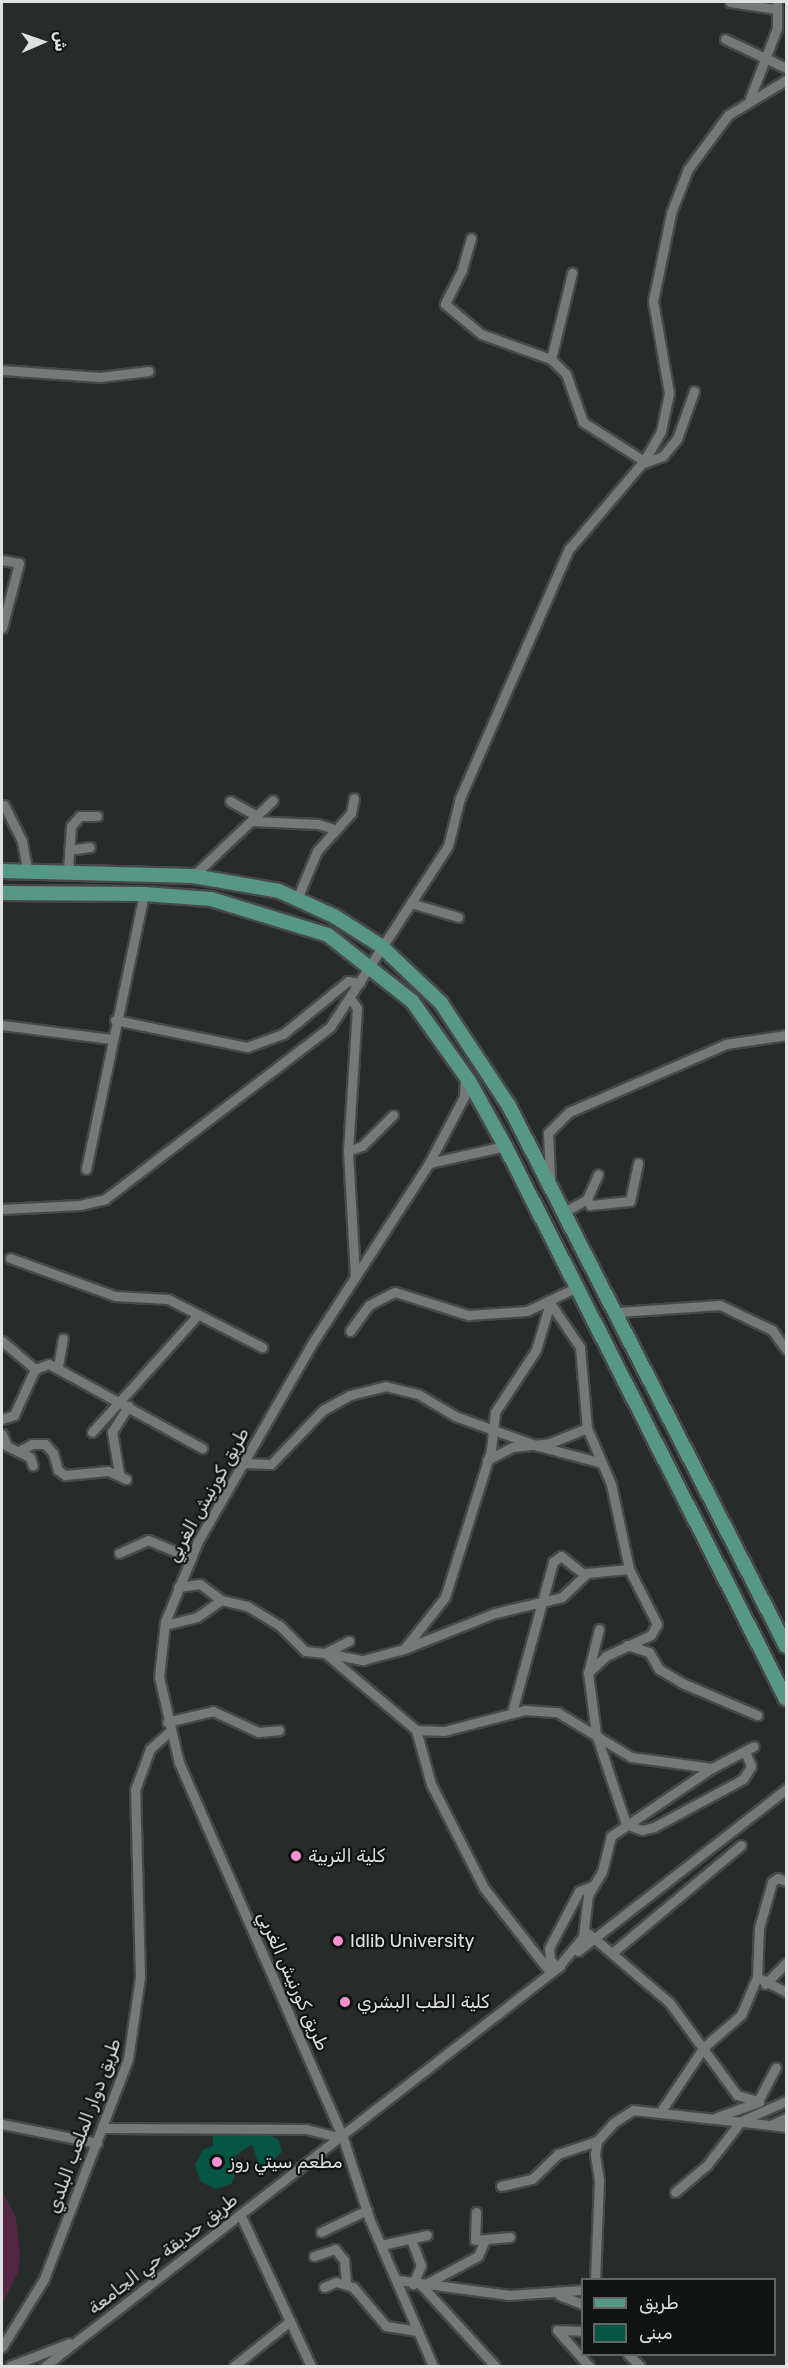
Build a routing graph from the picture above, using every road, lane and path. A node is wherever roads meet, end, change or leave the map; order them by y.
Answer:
1 (730, 2) edge
2 (776, 5) edge
3 (725, 39) dead end
4 (770, 56) junction
5 (786, 68) edge
6 (786, 80) edge
7 (750, 98) junction
8 (471, 238) dead end
9 (572, 273) dead end
10 (551, 359) junction
11 (2, 370) edge
12 (149, 371) dead end
13 (694, 391) dead end
14 (643, 463) junction
15 (2, 560) edge
16 (2, 628) edge
17 (354, 798) dead end
18 (273, 800) dead end
19 (230, 801) dead end
20 (4, 805) dead end
21 (97, 816) dead end
22 (254, 818) junction
23 (334, 829) junction
24 (90, 847) dead end
25 (69, 850) junction
26 (27, 870) junction
27 (68, 870) junction
28 (2, 872) edge
29 (192, 876) junction
30 (2, 893) edge
31 (144, 894) junction
32 (297, 899) junction
33 (411, 903) junction
34 (458, 917) dead end
35 (381, 946) junction
36 (371, 966) junction
37 (360, 983) junction
38 (350, 998) junction
39 (114, 1020) junction
40 (2, 1025) edge
41 (786, 1035) edge
42 (111, 1039) junction
43 (465, 1077) junction
44 (393, 1114) dead end
45 (505, 1146) junction
46 (348, 1151) junction
47 (429, 1163) junction
48 (638, 1163) dead end
49 (86, 1168) dead end
50 (598, 1174) dead end
51 (551, 1189) junction
52 (587, 1199) junction
53 (2, 1209) edge
54 (564, 1212) junction
55 (10, 1258) dead end
56 (355, 1277) junction
57 (577, 1287) junction
58 (550, 1303) junction
59 (618, 1312) junction
60 (196, 1317) junction
61 (350, 1331) dead end
62 (63, 1338) dead end
63 (2, 1341) edge
64 (262, 1347) dead end
65 (786, 1349) edge
66 (58, 1366) junction
67 (35, 1368) junction
68 (124, 1404) junction
69 (2, 1419) edge
70 (493, 1427) junction
71 (587, 1428) junction
72 (93, 1432) dead end
73 (2, 1434) edge
74 (538, 1446) junction
75 (202, 1448) dead end
76 (19, 1451) junction
77 (487, 1460) junction
78 (243, 1463) junction
79 (602, 1463) junction
80 (33, 1466) dead end
81 (119, 1553) dead end
82 (191, 1558) junction
83 (628, 1569) junction
84 (583, 1574) junction
85 (178, 1587) junction
86 (221, 1600) junction
87 (538, 1605) junction
88 (165, 1625) junction
89 (599, 1629) dead end
90 (349, 1641) dead end
91 (627, 1645) junction
92 (786, 1646) edge
93 (404, 1649) junction
94 (325, 1653) junction
95 (588, 1673) junction
96 (786, 1699) edge
97 (512, 1712) junction
98 (757, 1715) dead end
99 (168, 1727) junction
100 (279, 1730) dead end
101 (416, 1730) junction
102 (596, 1734) junction
103 (754, 1746) dead end
104 (745, 1751) junction
105 (712, 1768) junction
106 (786, 1789) edge
107 (626, 1824) junction
108 (741, 1845) dead end
109 (786, 1881) edge
110 (592, 1886) junction
111 (585, 1930) junction
112 (594, 1938) junction
113 (612, 1953) junction
114 (786, 1963) edge
115 (554, 1970) junction
116 (757, 1977) junction
117 (765, 1984) junction
118 (786, 1992) edge
119 (704, 2047) junction
120 (776, 2067) dead end
121 (786, 2101) edge
122 (762, 2103) junction
123 (661, 2111) junction
124 (714, 2117) junction
125 (786, 2118) edge
126 (741, 2121) junction
127 (2, 2124) edge
128 (770, 2125) junction
129 (786, 2127) edge
130 (104, 2128) junction
131 (343, 2138) junction
132 (597, 2141) junction
133 (97, 2143) junction
134 (501, 2186) dead end
135 (675, 2192) dead end
136 (367, 2210) junction
137 (476, 2211) dead end
138 (240, 2214) junction
139 (321, 2232) dead end
140 (427, 2235) dead end
141 (510, 2237) dead end
142 (485, 2240) junction
143 (412, 2242) junction
144 (381, 2245) junction
145 (314, 2256) dead end
146 (595, 2278) edge
147 (398, 2280) junction
148 (346, 2285) junction
149 (417, 2285) junction
150 (324, 2286) dead end
151 (581, 2290) edge
152 (554, 2293) junction
153 (581, 2304) edge
154 (290, 2321) junction
155 (418, 2331) junction
156 (581, 2331) edge
157 (78, 2340) junction
158 (2, 2347) edge
159 (629, 2356) edge
160 (10, 2367) edge
161 (45, 2367) edge
162 (234, 2367) edge
163 (311, 2367) edge
164 (433, 2367) edge
165 (495, 2367) edge
166 (591, 2367) edge
167 (640, 2367) edge

1 - 2 street
2 - 4 street
3 - 4 street
4 - 5 street
4 - 7 street
6 - 7 street
7 - 14 street
8 - 10 street
9 - 10 street
10 - 14 street
11 - 12 street
13 - 14 street
14 - 33 street
15 - 16 street
17 - 23 street
18 - 22 street
19 - 22 street
20 - 26 street
21 - 25 street
22 - 23 street
22 - 29 street
23 - 32 street
24 - 25 street
25 - 27 street
26 - 27 main road
26 - 28 main road
27 - 29 main road
29 - 32 main road
30 - 31 main road
31 - 36 main road
31 - 39 street
32 - 35 main road
33 - 34 street
33 - 35 street
35 - 36 street
35 - 51 main road
36 - 37 street
36 - 43 main road
37 - 38 street
37 - 39 street
38 - 46 street
38 - 53 street
39 - 42 street
40 - 42 street
41 - 51 street
42 - 49 street
43 - 45 main road
43 - 47 street, طريق كورنيش الغربي
44 - 46 street
45 - 47 street
45 - 57 main road
46 - 56 street
47 - 56 street, طريق كورنيش الغربي
48 - 52 street
50 - 52 street
51 - 54 main road
52 - 54 street
54 - 59 main road
55 - 60 street
56 - 78 street, طريق كورنيش الغربي
57 - 58 street
57 - 96 main road
58 - 61 street
58 - 70 street
58 - 71 street
59 - 65 street
59 - 92 main road
60 - 64 street
60 - 68 street
62 - 66 street
63 - 67 street
66 - 67 street
66 - 68 street
67 - 69 street
68 - 72 street
68 - 75 street
68 - 76 street
70 - 74 street
70 - 77 street
70 - 78 street
71 - 74 street
71 - 79 street
73 - 76 street
74 - 77 street
74 - 79 street
76 - 80 street
77 - 93 street
78 - 82 street, طريق كورنيش الغربي
79 - 83 street
81 - 82 street
82 - 85 street, طريق كورنيش الغربي
83 - 84 street
83 - 91 street
84 - 87 street
84 - 87 street
85 - 86 street
85 - 88 street, طريق كورنيش الغربي
86 - 88 street
86 - 94 street
87 - 93 street
87 - 97 street
88 - 99 street, طريق كورنيش الغربي
89 - 95 street
90 - 94 street
91 - 95 street
91 - 98 street
93 - 94 street
94 - 101 street
95 - 102 street
97 - 101 street
97 - 102 street
99 - 100 street
99 - 130 street, طريق دوار الملعب البلدي
99 - 131 street, طريق كورنيش الغربي
101 - 115 street
102 - 105 street
102 - 107 street
103 - 104 street, طريق حديقة حي الجامعة
104 - 105 street, طريق حديقة حي الجامعة
104 - 107 street
105 - 107 street, طريق حديقة حي الجامعة
106 - 112 street
107 - 110 street, طريق حديقة حي الجامعة
108 - 113 street
109 - 116 street
110 - 111 street, طريق حديقة حي الجامعة
110 - 115 street
111 - 112 street
111 - 115 street, طريق حديقة حي الجامعة
112 - 113 street
112 - 115 street
113 - 119 street
114 - 117 street
115 - 131 street, طريق حديقة حي الجامعة
116 - 117 street
116 - 119 street
117 - 118 street
119 - 122 street
119 - 123 street
120 - 122 street
121 - 122 street
122 - 124 street
122 - 126 street
123 - 124 street
123 - 132 street
124 - 126 street
125 - 128 street
126 - 128 street
126 - 135 street
127 - 133 street
128 - 129 street
130 - 131 street
130 - 133 street, طريق دوار الملعب البلدي
131 - 136 street, طريق كورنيش الغربي
131 - 138 street, طريق حديقة حي الجامعة
132 - 134 street
132 - 146 street
133 - 158 street, طريق دوار الملعب البلدي
136 - 139 street
136 - 144 street, طريق كورنيش الغربي
137 - 142 street
138 - 154 street
138 - 157 street, طريق حديقة حي الجامعة
140 - 143 street
141 - 142 street
142 - 149 street
143 - 144 street
143 - 149 street
144 - 147 street, طريق كورنيش الغربي
145 - 148 street
147 - 149 street
147 - 155 street, طريق كورنيش الغربي
148 - 150 street
148 - 155 street
149 - 152 street
149 - 165 street
151 - 152 street
152 - 153 street
154 - 162 street
154 - 163 street
155 - 164 street, طريق كورنيش الغربي
156 - 166 street
157 - 160 street, طريق حديقة حي الجامعة
157 - 161 street, طريق حديقة حي الجامعة
159 - 167 street

